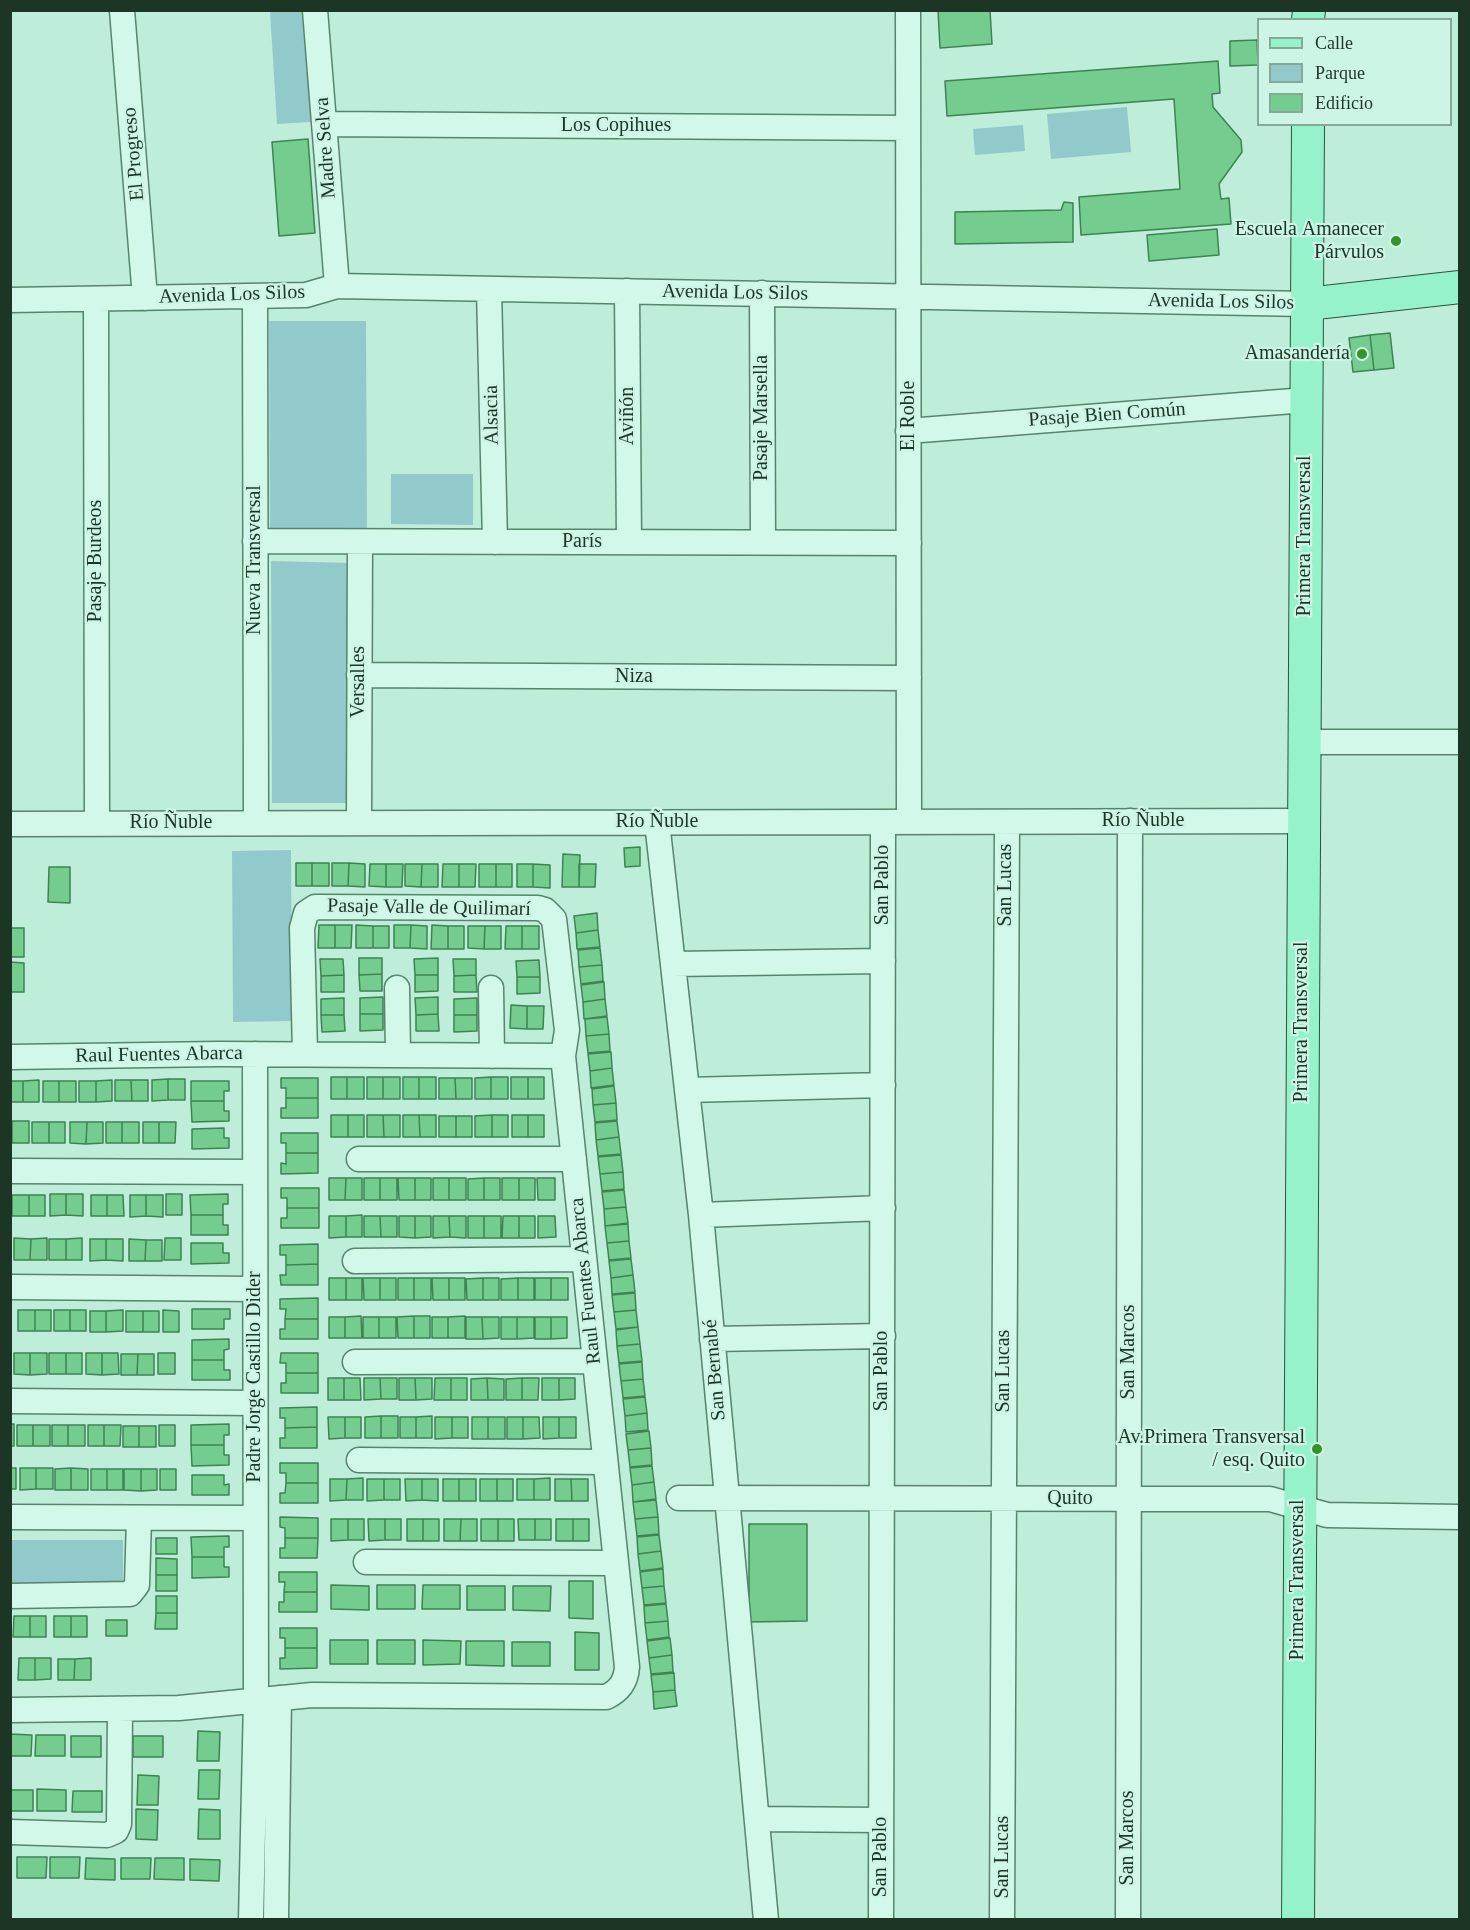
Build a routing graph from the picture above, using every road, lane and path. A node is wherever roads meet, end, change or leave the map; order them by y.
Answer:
1 (122, 10) edge
2 (315, 10) edge
3 (908, 10) edge
4 (324, 124) junction
5 (1308, 126) edge
6 (908, 128) junction
7 (336, 286) junction
8 (1460, 287) edge
9 (489, 289) junction
10 (627, 291) junction
11 (762, 293) junction
12 (909, 295) junction
13 (255, 296) junction
14 (145, 298) junction
15 (96, 299) junction
16 (10, 300) edge
17 (1306, 303) junction
18 (1306, 400) junction
19 (909, 431) junction
20 (255, 541) junction
21 (360, 542) junction
22 (495, 542) junction
23 (629, 542) junction
24 (763, 542) junction
25 (909, 543) junction
26 (359, 675) junction
27 (909, 678) junction
28 (1304, 742) junction
29 (1460, 742) edge
30 (1131, 821) junction
31 (1303, 821) junction
32 (657, 822) junction
33 (883, 822) junction
34 (909, 822) junction
35 (1007, 822) junction
36 (256, 823) junction
37 (359, 823) junction
38 (10, 824) edge
39 (97, 824) junction
40 (883, 961) junction
41 (673, 964) junction
42 (397, 988) dead end
43 (491, 988) dead end
44 (255, 1054) junction
45 (305, 1054) junction
46 (398, 1055) junction
47 (492, 1056) junction
48 (563, 1056) junction
49 (10, 1057) edge
50 (883, 1085) junction
51 (687, 1090) junction
52 (359, 1159) dead end
53 (574, 1159) junction
54 (10, 1171) edge
55 (255, 1172) junction
56 (883, 1209) junction
57 (701, 1215) junction
58 (584, 1259) junction
59 (355, 1261) dead end
60 (10, 1287) edge
61 (255, 1289) junction
62 (882, 1336) junction
63 (712, 1339) junction
64 (594, 1361) junction
65 (355, 1362) dead end
66 (10, 1401) edge
67 (255, 1403) junction
68 (359, 1460) dead end
69 (604, 1462) junction
70 (679, 1498) dead end
71 (728, 1498) junction
72 (882, 1498) junction
73 (1004, 1498) junction
74 (1129, 1498) junction
75 (1298, 1506) junction
76 (10, 1517) edge
77 (1460, 1517) edge
78 (139, 1518) junction
79 (255, 1518) junction
80 (366, 1562) dead end
81 (614, 1563) junction
82 (10, 1596) edge
83 (267, 1699) junction
84 (10, 1710) edge
85 (120, 1711) junction
86 (757, 1819) junction
87 (881, 1820) junction
88 (10, 1832) edge
89 (251, 1920) edge
90 (276, 1920) edge
91 (766, 1920) edge
92 (881, 1920) edge
93 (1002, 1920) edge
94 (1128, 1920) edge
95 (1298, 1920) edge

1 - 14 street, El Progreso
2 - 4 street, Madre Selva
3 - 6 street, El Roble
4 - 6 street, Los Copihues
4 - 7 street, Madre Selva
5 - 17 main road, Primera Transversal
6 - 12 street, El Roble
7 - 9 street, Avenida Los Silos
7 - 13 street, Avenida Los Silos
8 - 17 main road, Avenida Los Silos
9 - 10 street, Avenida Los Silos
9 - 22 street, Alsacia
10 - 11 street, Avenida Los Silos
10 - 23 street, Aviñón
11 - 12 street, Avenida Los Silos
11 - 24 street, Pasaje Marsella
12 - 17 street, Avenida Los Silos
12 - 19 street, El Roble
13 - 14 street, Avenida Los Silos
13 - 20 street, Nueva Transversal
14 - 15 street, Avenida Los Silos
15 - 16 street, Avenida Los Silos
15 - 39 street, Pasaje Burdeos
17 - 18 main road, Primera Transversal
18 - 19 street, Pasaje Bien Común
18 - 28 main road, Primera Transversal
19 - 25 street, El Roble
20 - 21 street, París
20 - 36 street, Nueva Transversal
21 - 22 street, París
21 - 26 street, Versalles
22 - 23 street, París
23 - 24 street, París
24 - 25 street, París
25 - 27 street, El Roble
26 - 27 street, Niza
26 - 37 street, Versalles
27 - 34 street, El Roble
28 - 29 street
28 - 31 main road, Primera Transversal
30 - 31 street, Río Ñuble
30 - 35 street, Río Ñuble
30 - 74 street, San Marcos
31 - 75 main road, Primera Transversal
32 - 33 street, Río Ñuble
32 - 37 street, Río Ñuble
32 - 41 street, San Bernabé
33 - 34 street, Río Ñuble
33 - 40 street, San Pablo
34 - 35 street, Río Ñuble
35 - 73 street, San Lucas
36 - 37 street, Río Ñuble
36 - 39 street, Río Ñuble
38 - 39 street, Río Ñuble
40 - 41 street
40 - 50 street, San Pablo
41 - 51 street, San Bernabé
42 - 46 street
43 - 47 street
44 - 45 street, Raul Fuentes Abarca
44 - 49 street, Raul Fuentes Abarca
44 - 55 street, Padre Jorge Castillo Dider
45 - 46 street, Raul Fuentes Abarca
45 - 48 street, Pasaje Valle de Quilimarí
46 - 47 street, Raul Fuentes Abarca
47 - 48 street, Raul Fuentes Abarca
48 - 53 street, Raul Fuentes Abarca
50 - 51 street
50 - 56 street, San Pablo
51 - 57 street, San Bernabé
52 - 53 street
53 - 58 street, Raul Fuentes Abarca
54 - 55 street
55 - 61 street, Padre Jorge Castillo Dider
56 - 57 street
56 - 62 street, San Pablo
57 - 63 street, San Bernabé
58 - 59 street
58 - 64 street, Raul Fuentes Abarca
60 - 61 street
61 - 67 street, Padre Jorge Castillo Dider
62 - 63 street
62 - 72 street, San Pablo
63 - 71 street, San Bernabé
64 - 65 street
64 - 69 street, Raul Fuentes Abarca
66 - 67 street
67 - 79 street, Padre Jorge Castillo Dider
68 - 69 street
69 - 81 street, Raul Fuentes Abarca
70 - 71 street, Quito
71 - 72 street, Quito
71 - 86 street, San Bernabé
72 - 73 street, Quito
72 - 87 street, San Pablo
73 - 74 street, Quito
73 - 93 street, San Lucas
74 - 75 street, Quito
74 - 94 street, San Marcos
75 - 77 street, Quito
75 - 95 main road, Primera Transversal
76 - 78 street
78 - 79 street
78 - 82 street
79 - 83 street, Padre Jorge Castillo Dider
80 - 81 street
81 - 83 street, Raul Fuentes Abarca
83 - 85 street
83 - 89 street
83 - 90 street
84 - 85 street
85 - 88 street
86 - 87 street
86 - 91 street, San Bernabé
87 - 92 street, San Pablo

